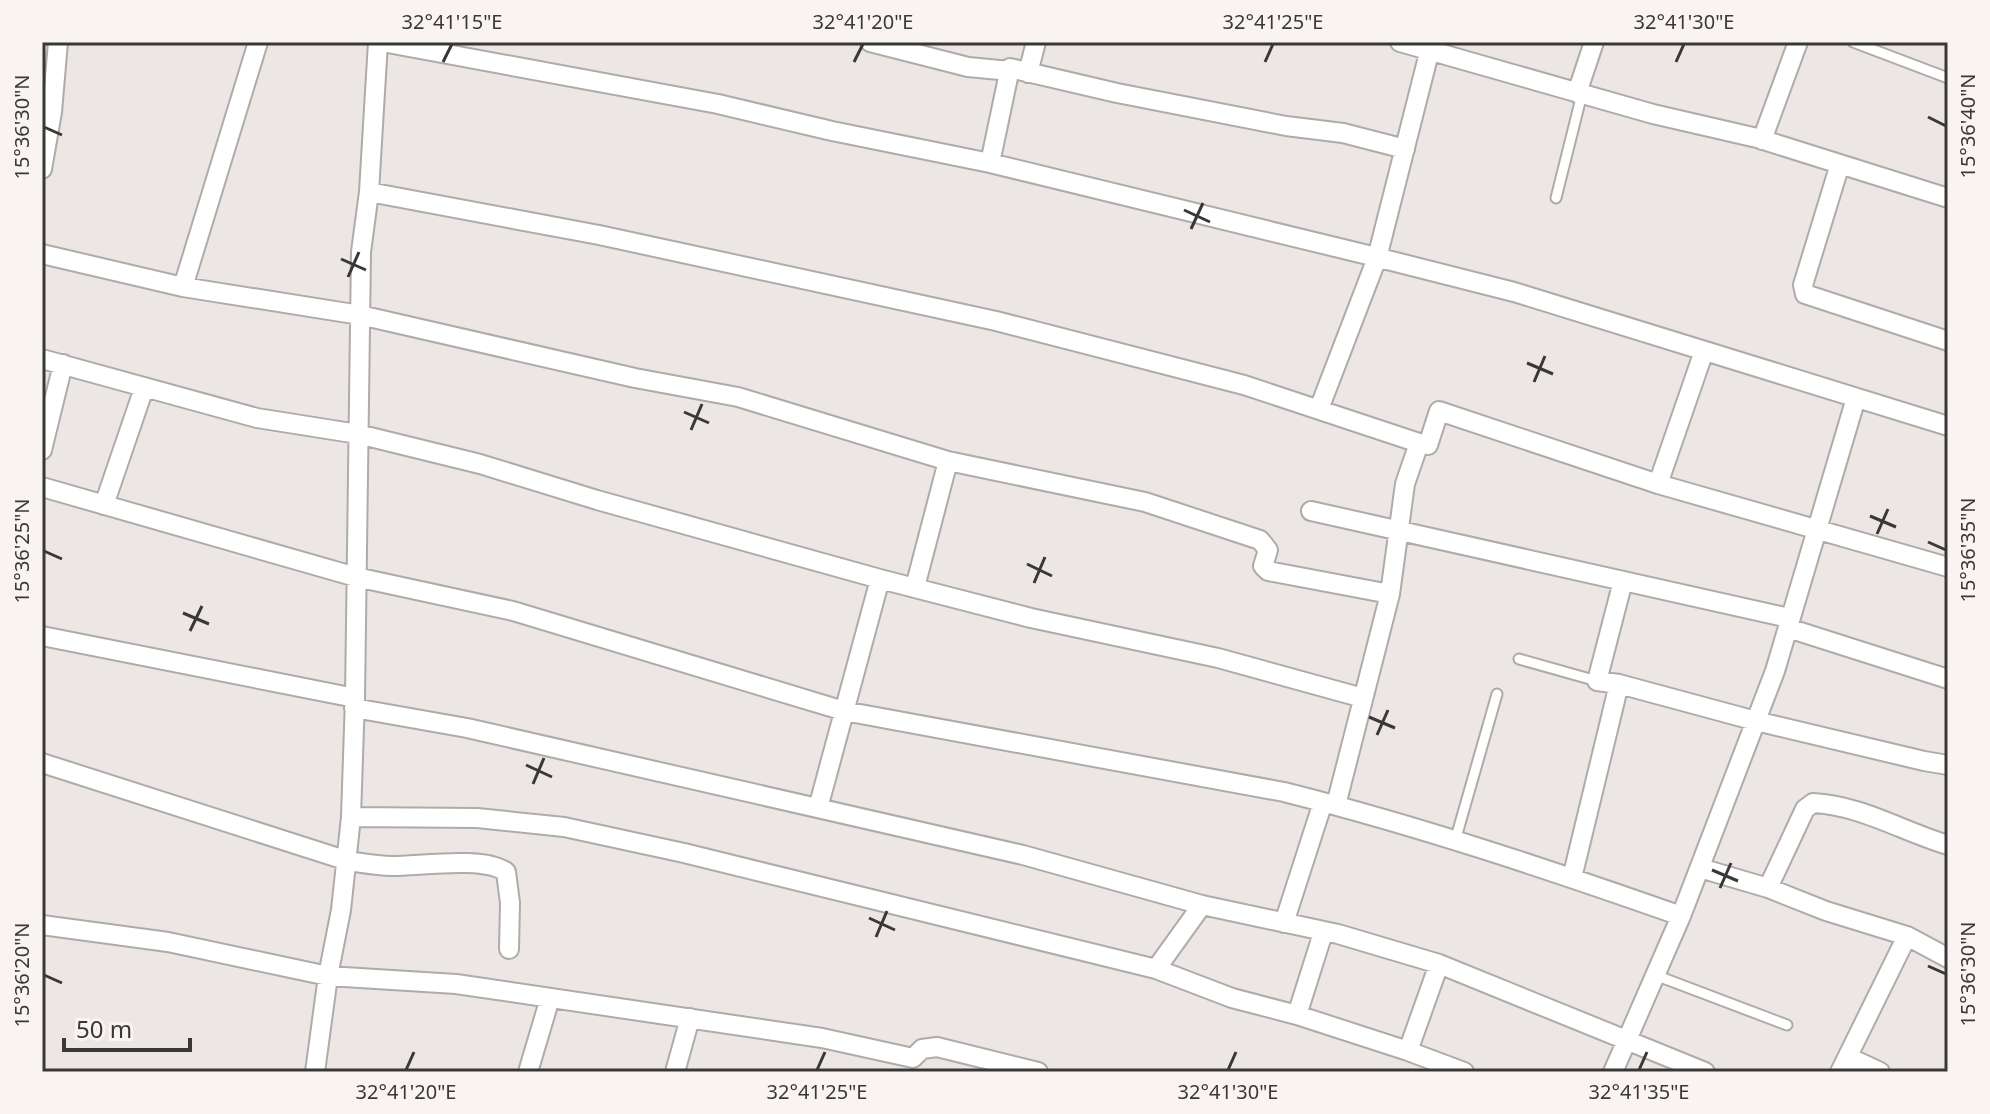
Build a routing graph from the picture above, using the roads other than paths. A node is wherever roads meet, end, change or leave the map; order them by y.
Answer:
1 (58, 42) edge
2 (258, 42) edge
3 (380, 42) edge
4 (870, 42) edge
5 (1036, 42) edge
6 (1400, 42) edge
7 (1594, 42) edge
8 (1798, 42) edge
9 (1853, 42) edge
10 (1428, 45) edge
11 (1019, 72) junction
12 (1948, 78) edge
13 (1579, 93) junction
14 (1762, 140) junction
15 (1405, 149) junction
16 (990, 163) junction
17 (1840, 164) junction
18 (42, 169) edge
19 (369, 192) junction
20 (1556, 198) dead end
21 (1948, 198) edge
22 (42, 254) edge
23 (1377, 258) junction
24 (183, 287) junction
25 (360, 315) junction
26 (1948, 341) edge
27 (1704, 351) junction
28 (42, 359) edge
29 (63, 364) junction
30 (144, 388) junction
31 (1856, 398) junction
32 (1319, 409) junction
33 (1948, 426) edge
34 (358, 434) junction
35 (1419, 443) junction
36 (42, 450) edge
37 (948, 461) junction
38 (1658, 484) junction
39 (42, 487) edge
40 (104, 505) junction
41 (1311, 511) dead end
42 (1817, 528) junction
43 (1398, 532) junction
44 (1948, 567) edge
45 (356, 577) junction
46 (880, 579) junction
47 (1623, 581) junction
48 (915, 587) junction
49 (1390, 594) junction
50 (1789, 623) junction
51 (42, 636) edge
52 (1519, 659) dead end
53 (1948, 679) edge
54 (1597, 681) junction
55 (1619, 684) junction
56 (1497, 694) dead end
57 (1363, 698) junction
58 (355, 703) junction
59 (844, 711) junction
60 (1756, 721) junction
61 (42, 764) edge
62 (1948, 765) edge
63 (1329, 803) junction
64 (818, 808) junction
65 (351, 817) junction
66 (1455, 841) junction
67 (1948, 845) edge
68 (348, 861) junction
69 (1700, 868) junction
70 (1572, 878) junction
71 (1768, 888) junction
72 (1202, 905) junction
73 (1681, 916) junction
74 (1284, 923) junction
75 (42, 925) edge
76 (1323, 933) junction
77 (1907, 936) junction
78 (509, 949) dead end
79 (1948, 958) edge
80 (1439, 964) junction
81 (1156, 969) junction
82 (1655, 975) junction
83 (328, 976) junction
84 (550, 998) junction
85 (1297, 1015) junction
86 (690, 1018) junction
87 (1787, 1025) dead end
88 (1627, 1040) junction
89 (1408, 1051) junction
90 (911, 1065) edge
91 (1844, 1065) edge
92 (1695, 1070) edge
93 (315, 1072) edge
94 (528, 1072) edge
95 (675, 1072) edge
96 (1038, 1072) edge
97 (1464, 1072) edge
98 (1613, 1072) edge
99 (1880, 1072) edge

1 - 18 street
2 - 24 street
3 - 16 street
3 - 19 street
4 - 11 street
5 - 11 street
6 - 10 street
7 - 13 street
8 - 14 street
9 - 12 lane
10 - 13 street
10 - 15 street
11 - 15 street
11 - 16 street
13 - 14 street
13 - 20 lane
14 - 17 street
15 - 23 street
16 - 23 street
17 - 21 street
17 - 26 street
19 - 25 street
19 - 32 street
22 - 24 street
23 - 27 street
23 - 32 street
24 - 25 street
25 - 34 street
25 - 37 street
27 - 31 street
27 - 38 street
28 - 29 street
29 - 30 street
29 - 36 street
30 - 34 street
30 - 40 street
31 - 33 street
31 - 42 street
32 - 35 street
34 - 45 street
34 - 46 street
35 - 38 street
35 - 43 street
37 - 48 street
37 - 49 street
38 - 42 street
39 - 40 street
40 - 45 street
41 - 43 street
42 - 44 street
42 - 50 street
43 - 47 street
43 - 49 street
45 - 58 street
45 - 59 street
46 - 48 street
46 - 59 street
47 - 50 street
47 - 54 street
48 - 57 street
49 - 57 street
50 - 53 street
50 - 60 street
51 - 58 street
52 - 54 lane
54 - 55 street
55 - 60 street
55 - 70 street
56 - 66 lane
57 - 63 street
58 - 64 street
58 - 65 street
59 - 63 street
59 - 64 street
60 - 62 street
60 - 69 street
61 - 68 street
63 - 66 street
63 - 74 street
64 - 72 street
65 - 68 street
65 - 81 street
66 - 70 street
67 - 71 street
68 - 78 street
68 - 83 street
69 - 71 street
69 - 73 street
70 - 73 street
71 - 77 street
72 - 74 street
72 - 81 street
73 - 82 street
74 - 76 street
75 - 83 street
76 - 80 street
76 - 85 street
77 - 79 street
77 - 91 street
80 - 88 street
80 - 89 street
81 - 85 street
82 - 87 lane
82 - 88 street
83 - 84 street
83 - 93 street
84 - 86 street
84 - 94 street
85 - 89 street
86 - 90 street
86 - 95 street
88 - 92 street
88 - 98 street
89 - 97 street
90 - 96 street
91 - 99 street

